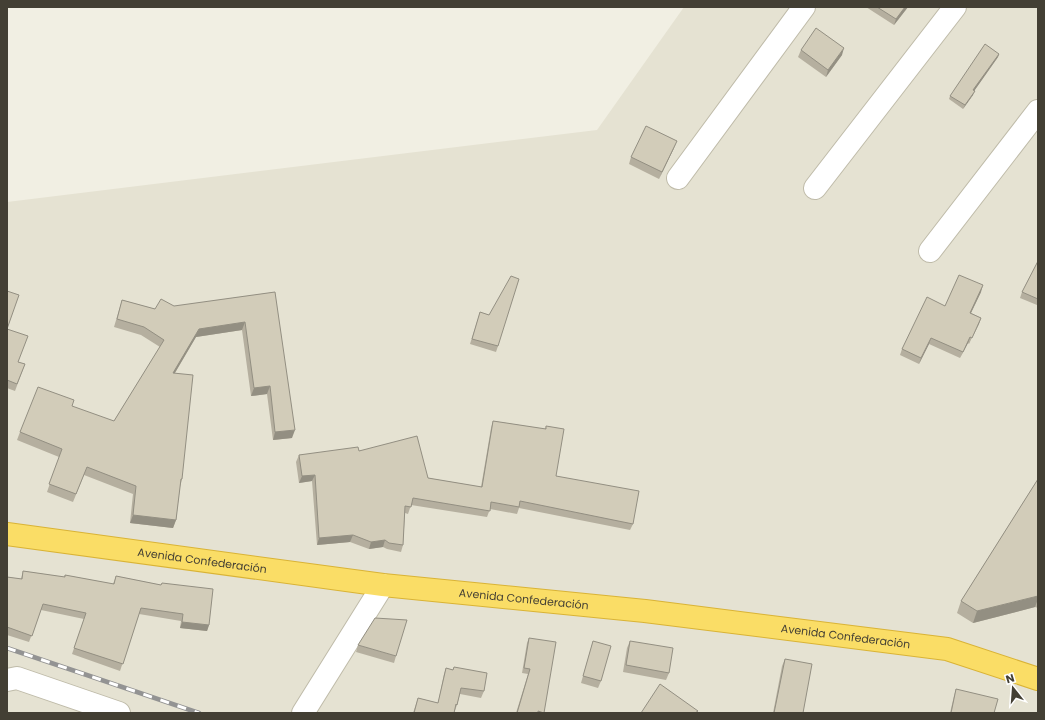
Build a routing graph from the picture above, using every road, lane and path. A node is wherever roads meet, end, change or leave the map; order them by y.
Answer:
1 (804, 7) edge
2 (955, 7) edge
3 (1038, 111) edge
4 (678, 178) dead end
5 (815, 188) dead end
6 (930, 251) dead end
7 (7, 534) edge
8 (383, 585) junction
9 (1038, 679) edge
10 (7, 680) edge
11 (69, 705) edge
12 (119, 713) edge
13 (303, 713) edge

1 - 4 street
2 - 5 street
3 - 6 street
7 - 8 highway, Avenida Confederación
8 - 9 highway, Avenida Confederación
8 - 13 street
10 - 11 street
11 - 12 street

